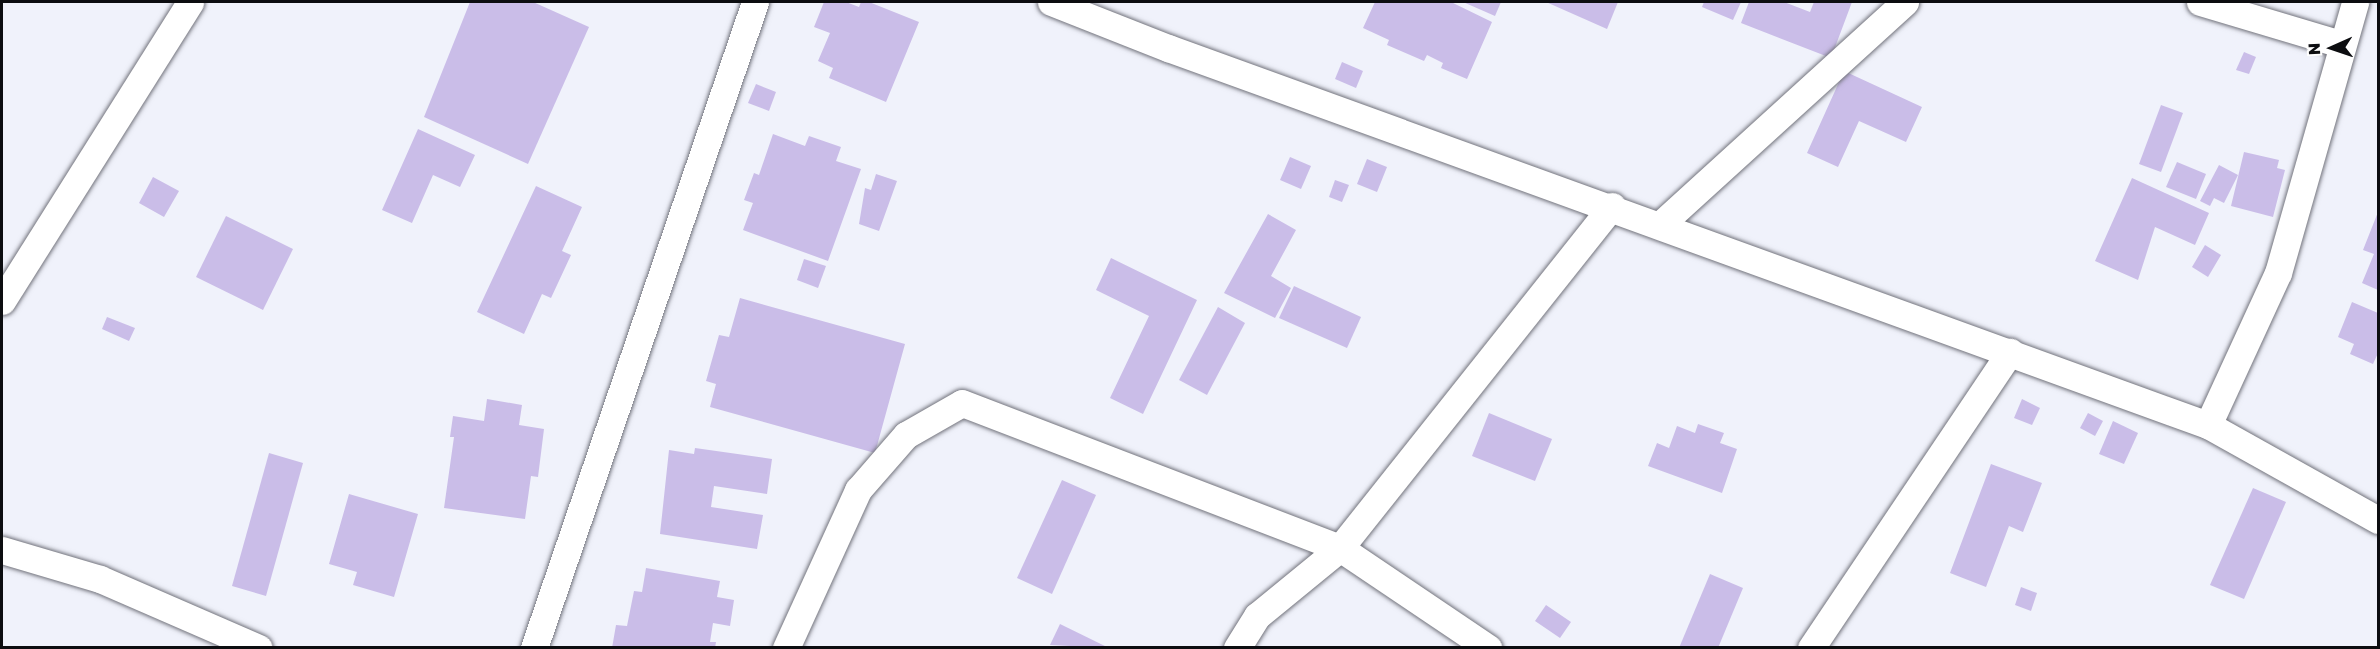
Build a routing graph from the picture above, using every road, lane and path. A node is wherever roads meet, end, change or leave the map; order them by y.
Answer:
1 (190, 2) edge
2 (755, 2) edge
3 (1051, 2) edge
4 (1904, 2) edge
5 (2200, 2) edge
6 (2355, 2) edge
7 (1100, 11) edge
8 (2341, 44) junction
9 (1612, 206) junction
10 (1661, 224) junction
11 (2, 301) edge
12 (2010, 352) junction
13 (2208, 424) junction
14 (2379, 520) edge
15 (1340, 548) junction
16 (2, 550) edge
17 (259, 648) edge
18 (534, 648) edge
19 (786, 648) edge
20 (1237, 648) edge
21 (1488, 648) edge
22 (1811, 648) edge

1 - 11 street
2 - 18 street
3 - 7 street
4 - 10 street
5 - 8 street
6 - 8 street
7 - 9 street
8 - 13 street
9 - 10 street
9 - 15 street
10 - 12 street
12 - 13 street
12 - 22 street
13 - 14 street
15 - 19 street
15 - 20 street
15 - 21 street
16 - 17 street

